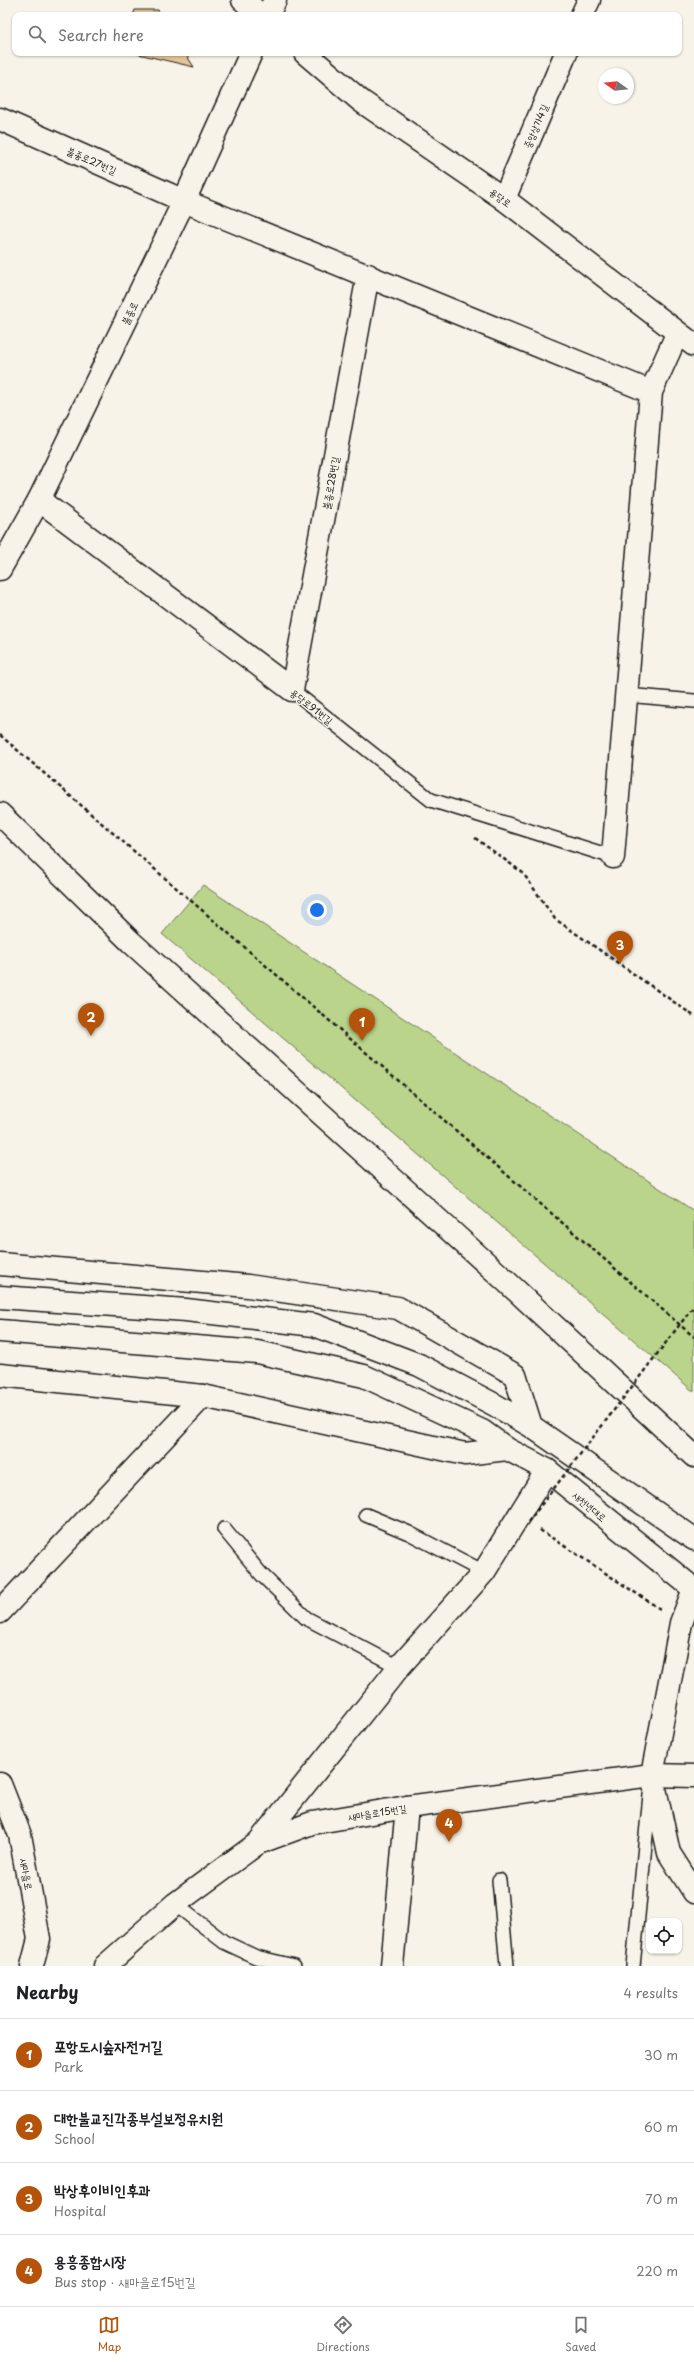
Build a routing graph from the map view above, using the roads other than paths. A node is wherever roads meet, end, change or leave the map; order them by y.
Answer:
1 (243, 0) edge
2 (275, 0) edge
3 (589, 0) edge
4 (257, 12) edge
5 (269, 12) edge
6 (583, 12) edge
7 (250, 56) edge
8 (308, 56) edge
9 (565, 56) edge
10 (0, 119) edge
11 (504, 198) junction
12 (184, 201) junction
13 (368, 275) junction
14 (686, 339) edge
15 (651, 392) junction
16 (39, 500) junction
17 (0, 569) edge
18 (292, 690) junction
19 (626, 695) junction
20 (694, 700) edge
21 (0, 814) edge
22 (613, 857) joint
23 (0, 1264) edge
24 (0, 1297) edge
25 (0, 1331) edge
26 (0, 1375) edge
27 (202, 1396) junction
28 (531, 1426) junction
29 (507, 1449) junction
30 (694, 1456) edge
31 (547, 1470) junction
32 (366, 1515) dead end
33 (224, 1530) dead end
34 (694, 1539) edge
35 (484, 1572) junction
36 (694, 1589) edge
37 (0, 1612) edge
38 (400, 1667) junction
39 (652, 1775) junction
40 (694, 1776) edge
41 (0, 1784) edge
42 (407, 1807) junction
43 (258, 1843) junction
44 (499, 1880) dead end
45 (694, 1892) edge
46 (175, 1904) junction
47 (32, 1966) edge
48 (105, 1966) edge
49 (294, 1966) edge
50 (392, 1966) edge
51 (507, 1966) edge
52 (634, 1966) edge

1 - 4 street
2 - 5 street
3 - 6 street
7 - 12 street, 불종로
8 - 11 street, 용당로
9 - 11 street, 중앙상가4길
10 - 12 street, 불종로27번길
11 - 14 street, 용당로
12 - 13 street
12 - 16 street, 불종로
13 - 15 street
13 - 18 street, 불종로28번길
14 - 15 street
15 - 19 street
16 - 17 street, 불종로
16 - 18 street, 용당로91번길
18 - 22 lane, 용당로91번길
19 - 20 lane
19 - 22 street
21 - 30 street
23 - 28 street
24 - 28 street
25 - 29 street, 새천년대로
26 - 27 street
27 - 29 street
27 - 37 street
28 - 34 street
29 - 31 street, 새천년대로
31 - 35 street
31 - 36 street, 새천년대로
32 - 35 lane
33 - 38 lane
35 - 38 street
36 - 39 street
38 - 43 street
39 - 40 street, 새마을로15번길
39 - 42 street, 새마을로15번길
39 - 45 street
39 - 52 lane
41 - 47 street, 새마을로
42 - 43 street, 새마을로15번길
42 - 50 street
43 - 46 street, 새마을로15번길
44 - 51 lane
46 - 48 street, 새마을로15번길
46 - 49 lane

